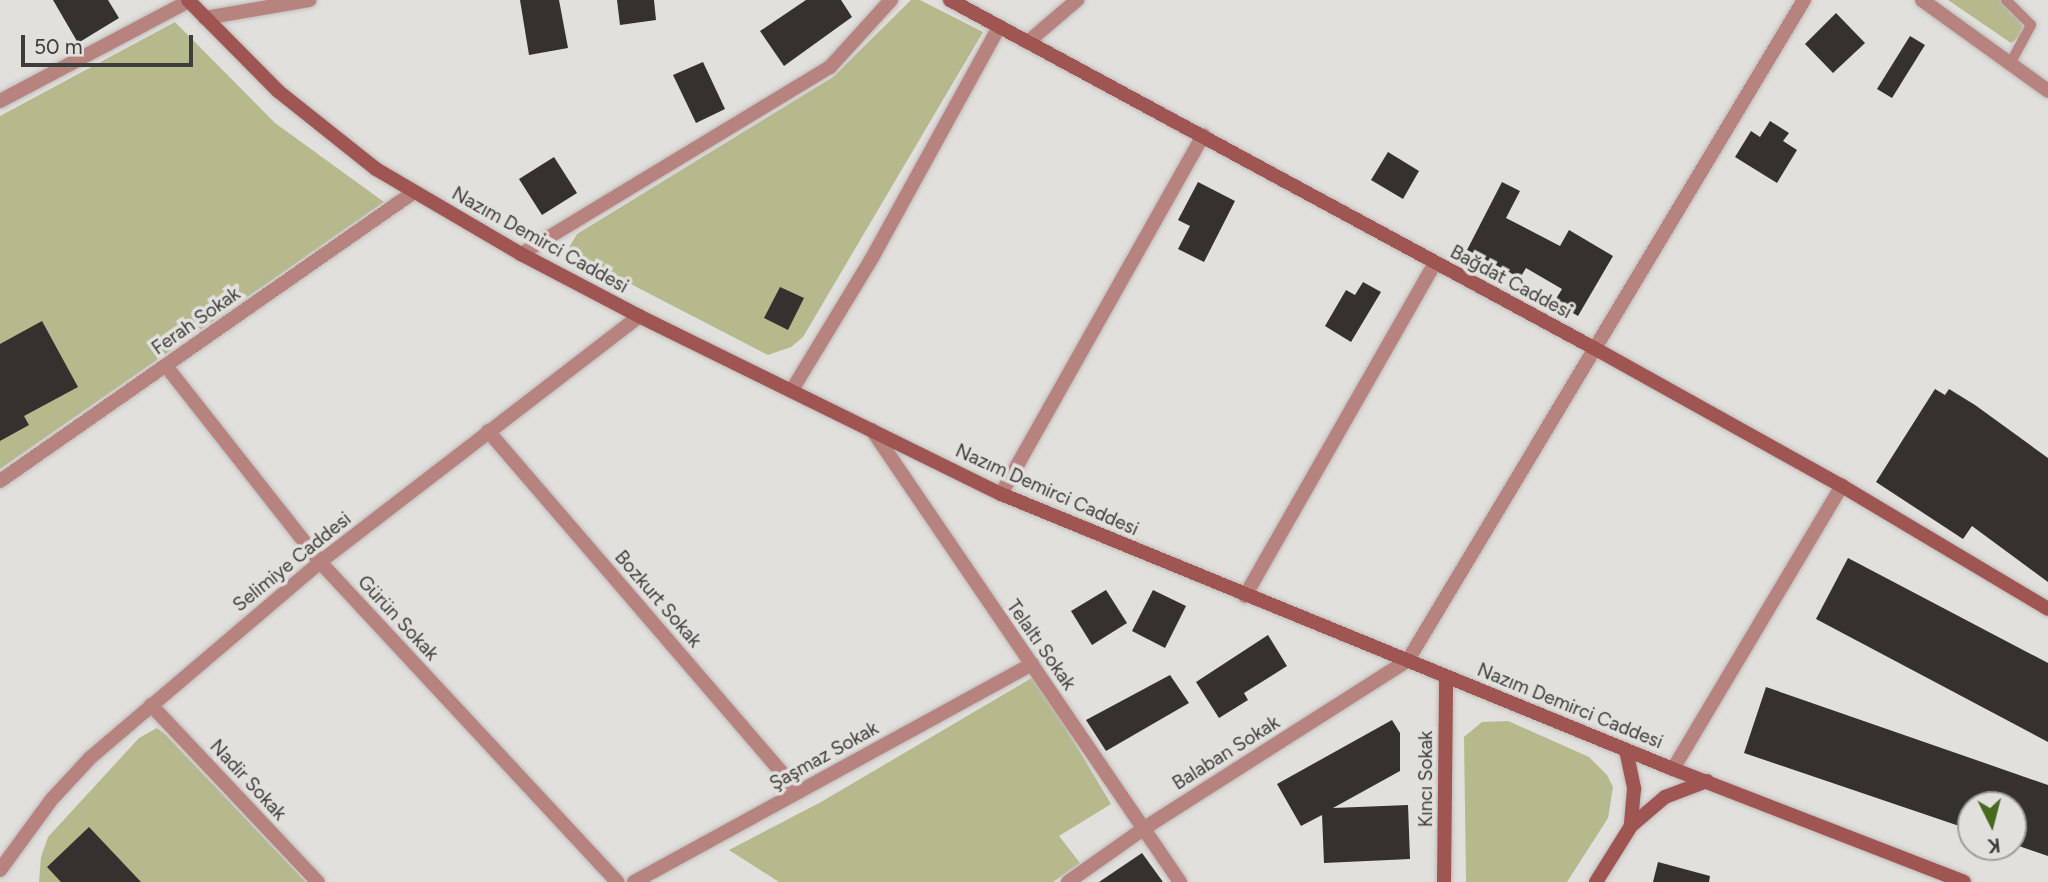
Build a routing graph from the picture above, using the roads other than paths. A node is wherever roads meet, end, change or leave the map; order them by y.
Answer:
1 (309, 0) edge
2 (891, 0) edge
3 (950, 0) edge
4 (1077, 0) edge
5 (1804, 0) edge
6 (1922, 0) edge
7 (2006, 0) edge
8 (188, 1) edge
9 (205, 18) junction
10 (999, 27) junction
11 (1028, 42) junction
12 (2010, 64) junction
13 (2048, 91) edge
14 (0, 101) edge
15 (1203, 135) junction
16 (414, 192) junction
17 (522, 254) junction
18 (1434, 262) junction
19 (639, 316) junction
20 (1594, 348) junction
21 (166, 366) junction
22 (792, 390) junction
23 (872, 430) junction
24 (488, 431) junction
25 (0, 481) edge
26 (1842, 486) junction
27 (1001, 494) junction
28 (320, 562) junction
29 (1245, 596) junction
30 (2048, 609) edge
31 (1408, 660) junction
32 (1032, 664) junction
33 (1446, 677) junction
34 (151, 705) junction
35 (1626, 750) junction
36 (1673, 769) junction
37 (1707, 781) junction
38 (799, 792) junction
39 (1631, 826) junction
40 (1143, 829) junction
41 (0, 870) edge
42 (318, 882) edge
43 (617, 882) edge
44 (634, 882) edge
45 (1068, 882) edge
46 (1180, 882) edge
47 (1444, 882) edge
48 (1596, 882) edge
49 (1964, 882) edge

1 - 9 street
2 - 17 street
3 - 10 main road, Bağdat Caddesi
4 - 11 street
5 - 20 street
6 - 12 street
7 - 12 lane
8 - 9 main road, Nazım Demirci Caddesi
8 - 14 street
9 - 16 main road, Nazım Demirci Caddesi
10 - 11 main road, Bağdat Caddesi
10 - 22 street
11 - 15 main road, Bağdat Caddesi
12 - 13 street
15 - 18 main road, Bağdat Caddesi
15 - 27 street
16 - 17 main road, Nazım Demirci Caddesi
16 - 21 street, Ferah Sokak
17 - 19 main road, Nazım Demirci Caddesi
18 - 20 main road, Bağdat Caddesi
18 - 29 street
19 - 22 main road, Nazım Demirci Caddesi
19 - 24 street, Selimiye Caddesi
20 - 26 main road, Bağdat Caddesi
20 - 31 street
21 - 25 street, Ferah Sokak
21 - 28 street, Gürün Sokak
22 - 23 main road, Nazım Demirci Caddesi
23 - 27 main road, Nazım Demirci Caddesi
23 - 32 street, Telaltı Sokak
24 - 28 street, Selimiye Caddesi
24 - 38 street, Bozkurt Sokak
26 - 30 main road, Bağdat Caddesi
26 - 36 street
27 - 29 main road, Nazım Demirci Caddesi
28 - 34 street, Selimiye Caddesi
28 - 43 street, Gürün Sokak
29 - 31 main road, Nazım Demirci Caddesi
31 - 33 main road, Nazım Demirci Caddesi
31 - 40 street, Balaban Sokak
32 - 38 street, Şaşmaz Sokak
32 - 40 street, Telaltı Sokak
33 - 35 main road, Nazım Demirci Caddesi
33 - 47 main road, Kıncı Sokak
34 - 41 street, Selimiye Caddesi
34 - 42 street, Nadir Sokak
35 - 36 main road, Nazım Demirci Caddesi
35 - 39 main road
36 - 37 main road, Nazım Demirci Caddesi
37 - 39 main road
37 - 49 main road, Nazım Demirci Caddesi
38 - 44 street, Şaşmaz Sokak
39 - 48 main road
40 - 45 street, Balaban Sokak
40 - 46 street, Telaltı Sokak

